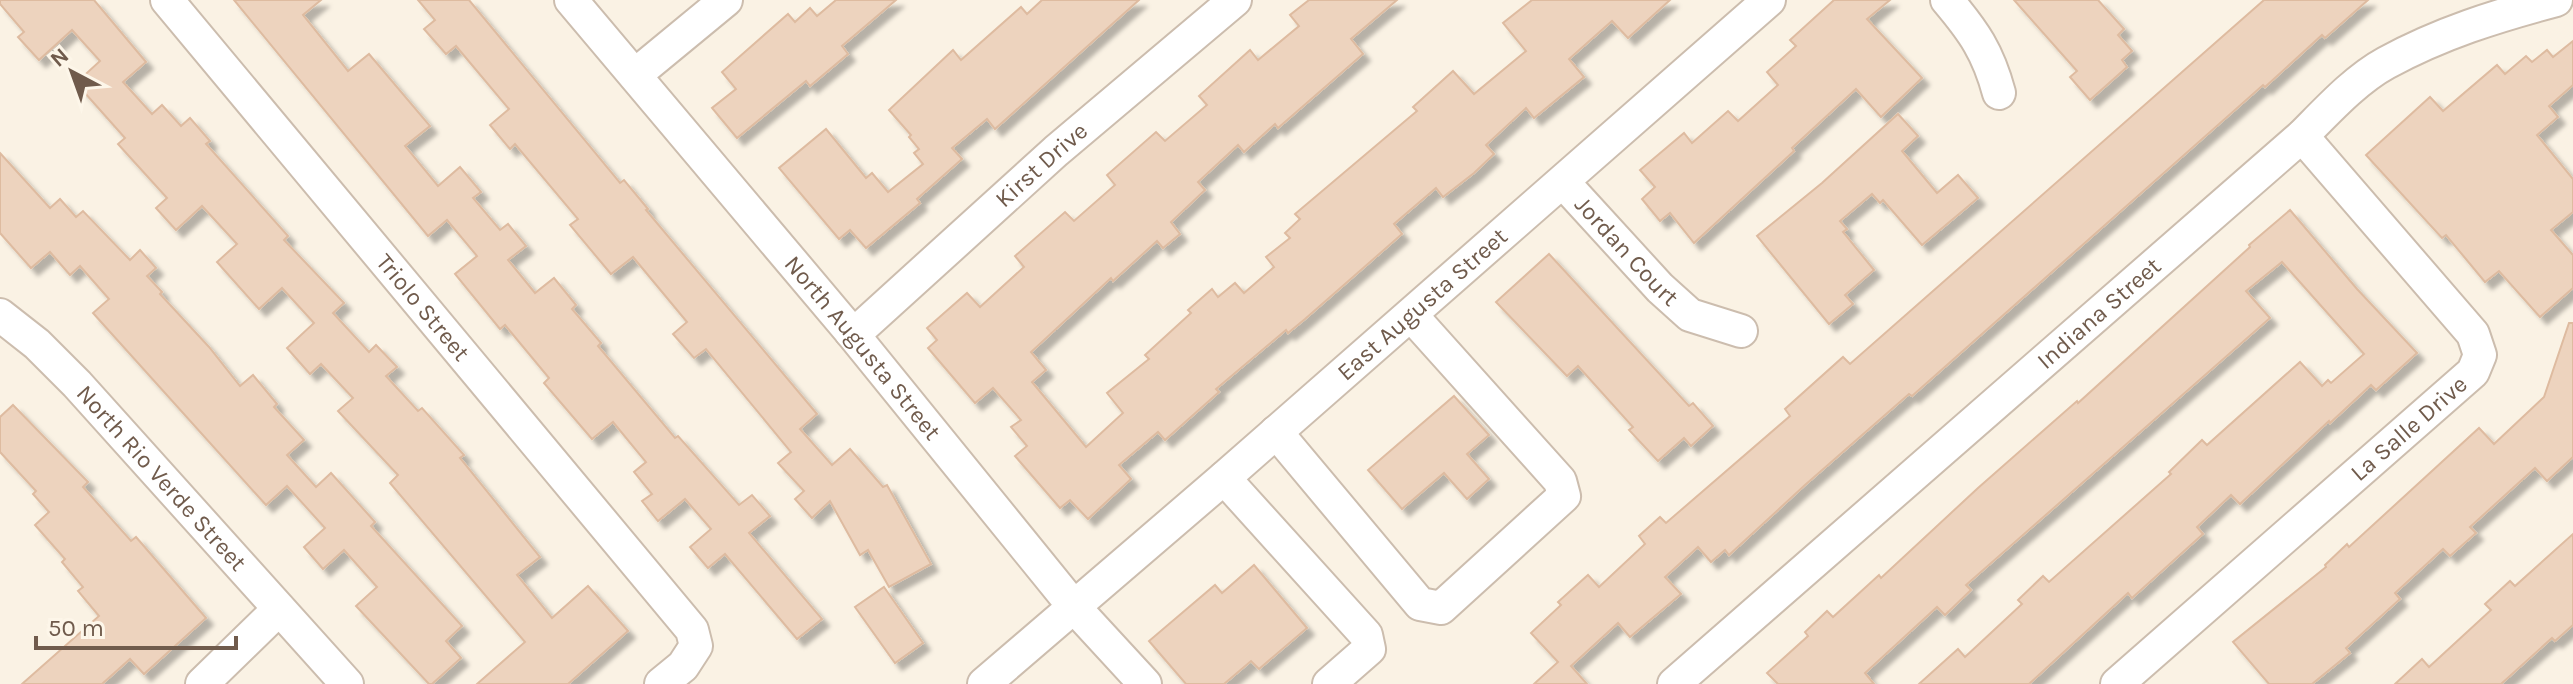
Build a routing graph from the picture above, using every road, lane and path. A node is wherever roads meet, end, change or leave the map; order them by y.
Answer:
1 (167, 0) edge
2 (571, 0) edge
3 (726, 0) edge
4 (1235, 0) edge
5 (1769, 0) edge
6 (1947, 0) edge
7 (2556, 0) edge
8 (635, 75) junction
9 (1999, 93) dead end
10 (2302, 136) junction
11 (1563, 182) junction
12 (0, 315) edge
13 (1411, 315) junction
14 (1741, 331) dead end
15 (851, 332) junction
16 (1276, 432) junction
17 (1224, 478) junction
18 (1075, 608) junction
19 (279, 609) junction
20 (202, 684) edge
21 (347, 684) edge
22 (661, 684) edge
23 (984, 684) edge
24 (1145, 684) edge
25 (1329, 684) edge
26 (1674, 684) edge
27 (2117, 684) edge

1 - 22 street, Triolo Street
2 - 8 street, North Augusta Street
3 - 8 street
4 - 15 street, Kirst Drive
5 - 11 street, East Augusta Street
6 - 9 street
7 - 10 street, Indiana Street
8 - 15 street, North Augusta Street
10 - 26 street, Indiana Street
10 - 27 street, La Salle Drive
11 - 13 street, East Augusta Street
11 - 14 street, Jordan Court
12 - 19 street, North Rio Verde Street
13 - 16 street, East Augusta Street
13 - 16 street
15 - 18 street, North Augusta Street
16 - 17 street, East Augusta Street
17 - 18 street, East Augusta Street
17 - 25 street
18 - 23 street
18 - 24 street, North Augusta Street
19 - 20 street
19 - 21 street, North Rio Verde Street

